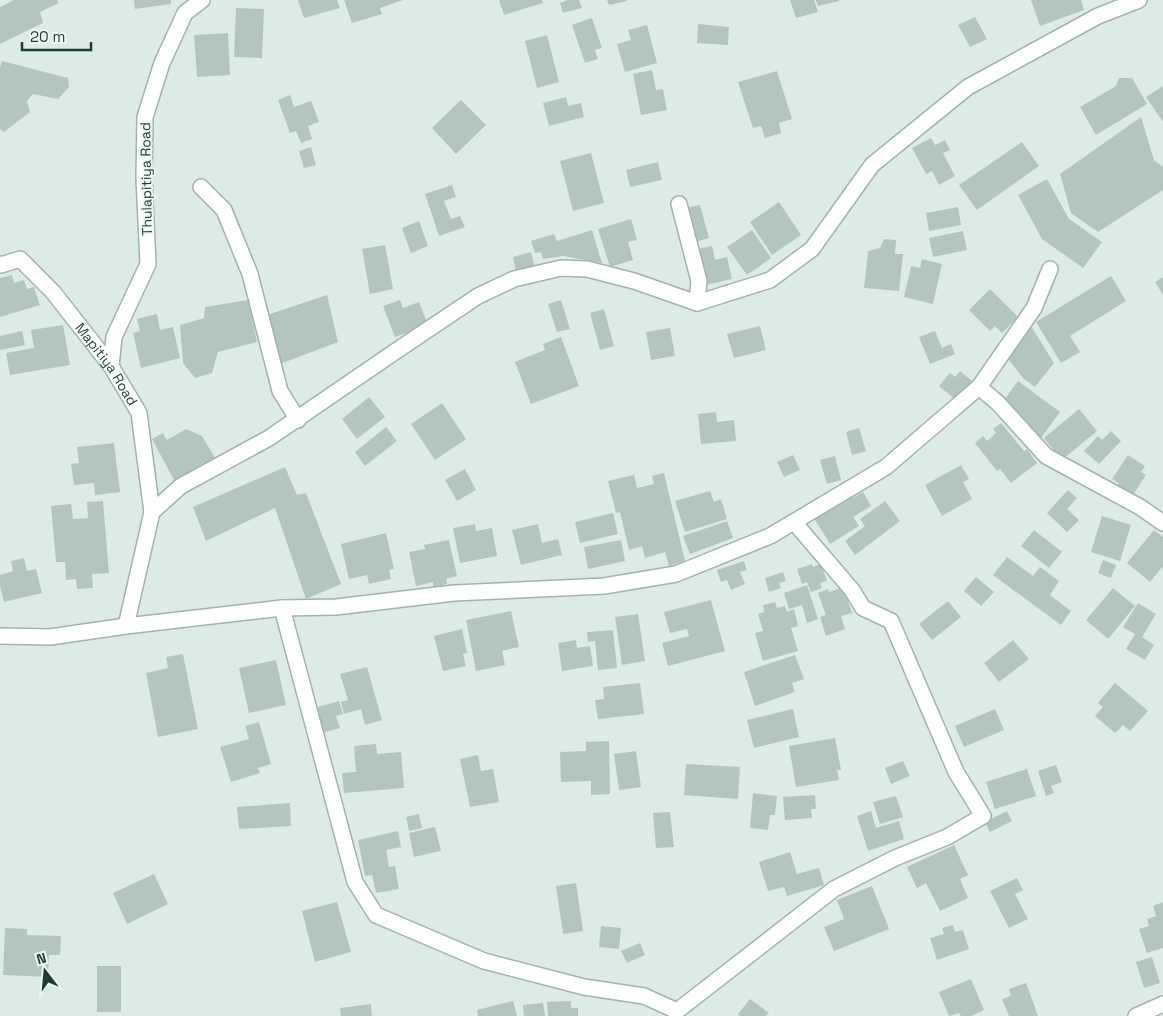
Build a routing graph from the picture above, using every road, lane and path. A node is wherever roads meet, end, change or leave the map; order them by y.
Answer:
1 (202, 0) edge
2 (1139, 0) edge
3 (201, 187) dead end
4 (679, 204) dead end
5 (0, 264) edge
6 (1050, 269) dead end
7 (697, 303) junction
8 (110, 366) junction
9 (978, 387) junction
10 (298, 420) junction
11 (152, 512) junction
12 (794, 522) junction
13 (1163, 523) edge
14 (282, 608) junction
15 (126, 626) junction
16 (0, 636) edge
17 (1163, 1004) edge
18 (1136, 1016) edge

1 - 8 street, Thulapitiya Road
2 - 7 street
3 - 10 street
4 - 7 street
5 - 8 street, Mapitiya Road
6 - 9 street
7 - 10 street
8 - 11 street, Mapitiya Road
9 - 12 street
9 - 13 street
10 - 11 street
11 - 15 street
12 - 14 street
12 - 14 street
14 - 15 street
15 - 16 street
17 - 18 street

